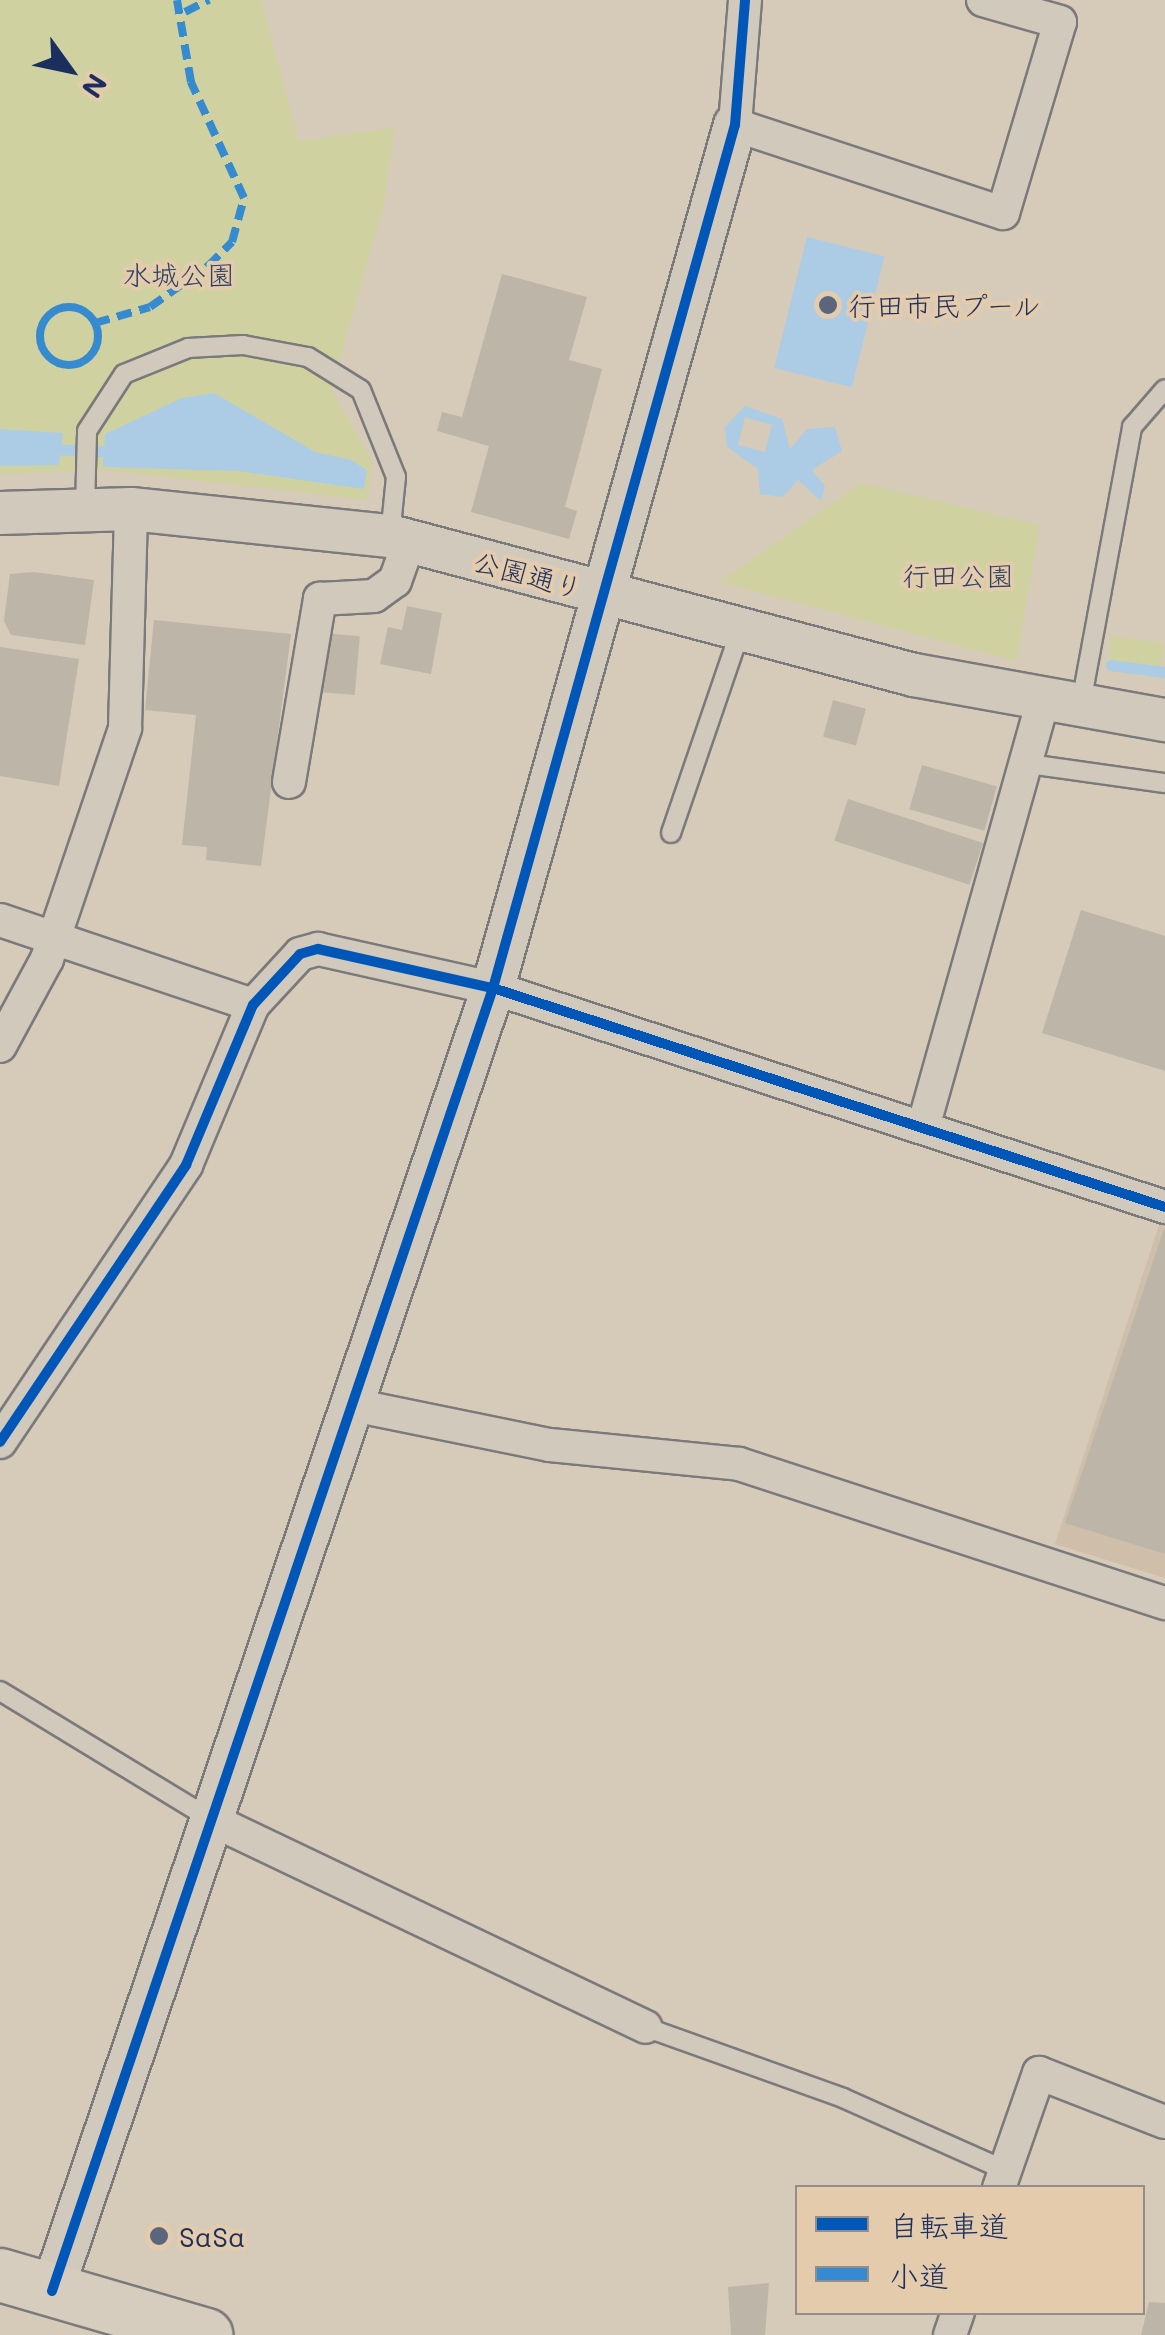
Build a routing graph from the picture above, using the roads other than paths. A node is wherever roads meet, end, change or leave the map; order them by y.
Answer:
1 (745, 0) edge
2 (983, 0) edge
3 (735, 125) junction
4 (1165, 390) edge
5 (86, 491) junction
6 (131, 509) junction
7 (0, 512) edge
8 (399, 539) junction
9 (609, 596) junction
10 (740, 631) junction
11 (1061, 706) junction
12 (1165, 720) edge
13 (1029, 764) junction
14 (289, 782) dead end
15 (1165, 782) edge
16 (671, 832) dead end
17 (0, 920) edge
18 (54, 938) junction
19 (494, 988) junction
20 (253, 1005) junction
21 (0, 1046) edge
22 (924, 1124) junction
23 (1165, 1207) edge
24 (358, 1406) junction
25 (0, 1442) edge
26 (1165, 1603) edge
27 (0, 1691) edge
28 (214, 1821) junction
29 (645, 2027) joint
30 (1165, 2122) edge
31 (1002, 2179) edge
32 (0, 2274) edge
33 (52, 2291) junction
34 (206, 2335) edge

1 - 3 street
2 - 3 street
3 - 9 street
4 - 11 lane
5 - 6 street, 公園通り
5 - 7 street, 公園通り
5 - 8 lane
6 - 8 street, 公園通り
6 - 18 street
8 - 9 street, 公園通り
8 - 14 street
9 - 10 street, 公園通り
9 - 19 street
10 - 11 street, 公園通り
10 - 16 lane
11 - 12 street, 公園通り
11 - 13 street
13 - 15 lane
13 - 22 street
17 - 18 street
18 - 20 street
18 - 21 street
19 - 20 street
19 - 22 street
19 - 24 street
20 - 25 street
22 - 23 street
24 - 26 street
24 - 28 street
27 - 28 lane
28 - 29 street
28 - 33 street
29 - 31 lane
30 - 31 street
32 - 33 main road
33 - 34 main road

